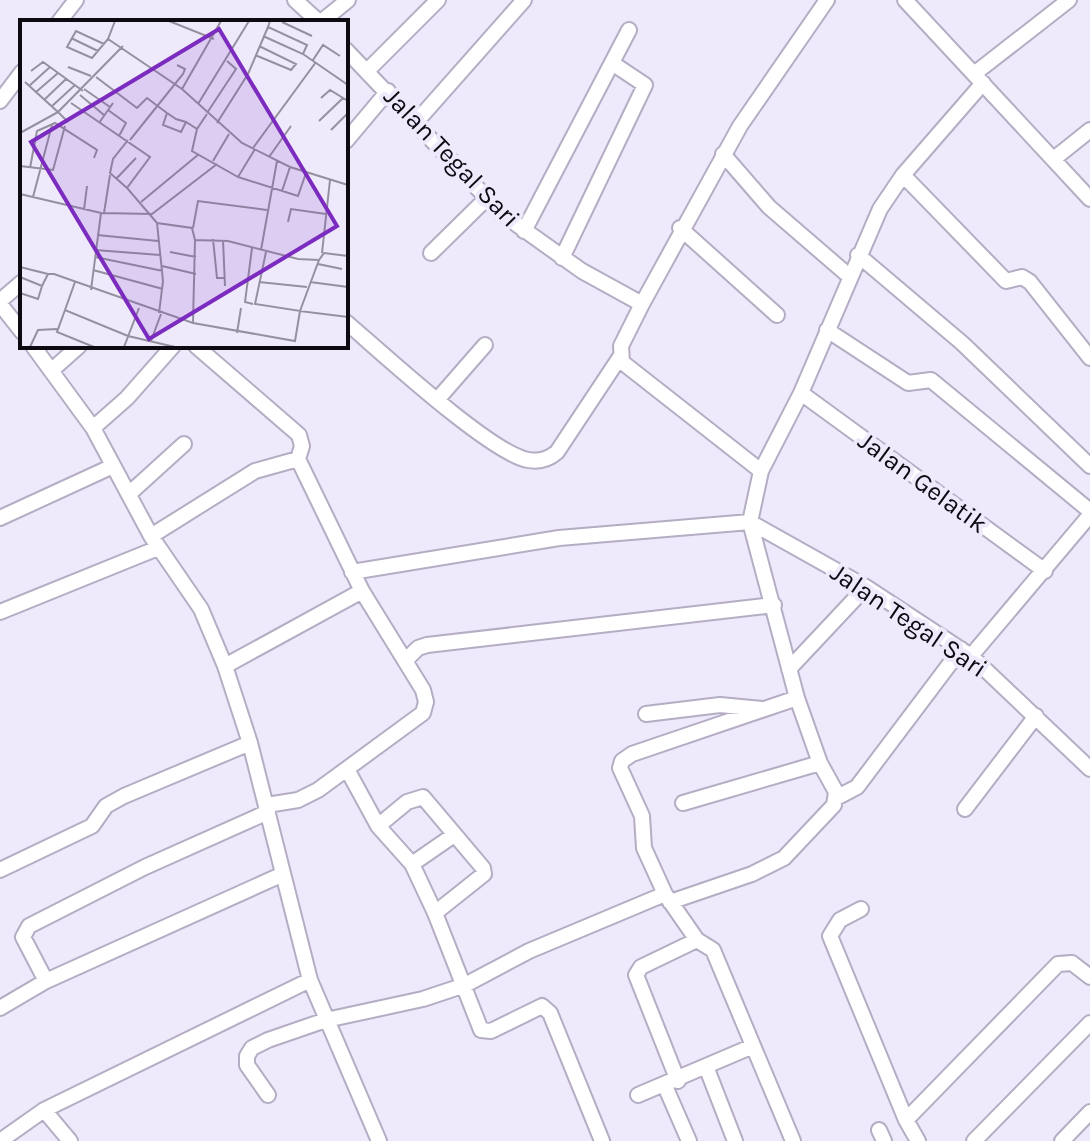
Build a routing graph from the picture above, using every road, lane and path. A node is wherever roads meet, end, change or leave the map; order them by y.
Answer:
1 (76, 0) edge
2 (295, 0) edge
3 (348, 0) edge
4 (438, 0) edge
5 (524, 0) edge
6 (827, 0) edge
7 (905, 0) edge
8 (1069, 0) edge
9 (61, 20) edge
10 (318, 20) edge
11 (323, 20) edge
12 (629, 30) dead end
13 (348, 52) edge
14 (612, 63) junction
15 (367, 71) junction
16 (20, 78) edge
17 (978, 79) junction
18 (388, 91) junction
19 (0, 101) edge
20 (417, 121) junction
21 (1090, 130) edge
22 (348, 139) edge
23 (723, 154) junction
24 (1055, 158) junction
25 (903, 175) junction
26 (486, 199) junction
27 (1090, 199) edge
28 (680, 228) junction
29 (524, 231) junction
30 (431, 253) dead end
31 (858, 255) junction
32 (562, 258) junction
33 (849, 276) junction
34 (20, 284) edge
35 (0, 303) edge
36 (642, 304) junction
37 (777, 315) dead end
38 (348, 324) edge
39 (20, 329) edge
40 (827, 330) junction
41 (485, 345) dead end
42 (35, 348) edge
43 (77, 348) edge
44 (171, 348) edge
45 (198, 348) edge
46 (620, 357) junction
47 (1090, 358) edge
48 (52, 370) junction
49 (801, 393) junction
50 (437, 400) junction
51 (93, 428) junction
52 (184, 444) dead end
53 (298, 459) junction
54 (113, 466) junction
55 (1090, 466) edge
56 (761, 471) junction
57 (130, 493) junction
58 (1090, 513) edge
59 (0, 518) edge
60 (750, 522) junction
61 (155, 542) junction
62 (1045, 571) junction
63 (352, 572) junction
64 (866, 587) junction
65 (362, 591) junction
66 (774, 605) junction
67 (0, 612) edge
68 (966, 653) junction
69 (405, 661) junction
70 (225, 666) junction
71 (789, 669) junction
72 (797, 698) junction
73 (762, 709) junction
74 (646, 714) dead end
75 (1036, 716) junction
76 (250, 743) junction
77 (820, 763) junction
78 (1090, 769) edge
79 (348, 771) junction
80 (836, 798) junction
81 (683, 803) dead end
82 (268, 809) junction
83 (965, 809) dead end
84 (378, 826) junction
85 (454, 835) junction
86 (412, 864) junction
87 (0, 870) edge
88 (281, 875) junction
89 (668, 898) junction
90 (861, 909) dead end
91 (435, 913) junction
92 (697, 940) junction
93 (1090, 977) edge
94 (310, 980) junction
95 (46, 981) junction
96 (465, 985) junction
97 (0, 1008) edge
98 (326, 1020) junction
99 (1090, 1023) edge
100 (753, 1046) junction
101 (707, 1069) junction
102 (672, 1083) junction
103 (268, 1095) dead end
104 (638, 1095) dead end
105 (44, 1110) junction
106 (1088, 1119) edge
107 (906, 1120) junction
108 (979, 1139) edge
109 (5, 1140) edge
110 (70, 1141) edge
111 (379, 1141) edge
112 (602, 1141) edge
113 (689, 1141) edge
114 (735, 1141) edge
115 (793, 1141) edge
116 (918, 1141) edge
117 (1062, 1141) edge

1 - 9 street
2 - 10 street
3 - 11 street
4 - 15 street
5 - 20 street
6 - 23 street
7 - 17 street
8 - 17 street
12 - 14 street
13 - 15 street, Jalan Tegal Sari
14 - 29 street
14 - 32 street
15 - 18 street, Jalan Tegal Sari
16 - 19 street
17 - 24 street
17 - 25 street
18 - 20 street, Jalan Tegal Sari
18 - 22 street
20 - 26 street, Jalan Tegal Sari
21 - 24 street
23 - 28 street
23 - 33 street
24 - 27 street
25 - 31 street
25 - 47 street
26 - 29 street, Jalan Tegal Sari
26 - 30 street
28 - 36 street
28 - 37 street
29 - 32 street, Jalan Tegal Sari
31 - 33 street
31 - 55 street
32 - 36 street, Jalan Tegal Sari
33 - 40 street
34 - 35 street
35 - 39 street
36 - 46 street
38 - 50 street
40 - 49 street
40 - 58 street
41 - 50 street
42 - 48 street
43 - 48 street
44 - 51 street
45 - 53 street
46 - 50 street
46 - 56 street
48 - 51 street
49 - 56 street
49 - 62 street, Jalan Gelatik
51 - 54 street
52 - 57 street
53 - 61 street
53 - 63 street
54 - 57 street
54 - 59 street
56 - 60 street
57 - 61 street
58 - 62 street
60 - 63 street
60 - 64 street, Jalan Tegal Sari
60 - 66 street
61 - 67 street
61 - 70 street
62 - 68 street
63 - 65 street
64 - 68 street, Jalan Tegal Sari
64 - 71 street
65 - 69 street
65 - 70 street
66 - 69 street
66 - 71 street
68 - 75 street, Jalan Tegal Sari
68 - 80 street
69 - 79 street
70 - 76 street
71 - 72 street
72 - 73 street
72 - 77 street
73 - 74 street
73 - 89 street
75 - 78 street, Jalan Tegal Sari
75 - 83 street
76 - 82 street
76 - 87 street
77 - 80 street
77 - 81 street
79 - 82 street
79 - 84 street
80 - 89 street
82 - 88 street
82 - 95 street
84 - 85 street
84 - 86 street
85 - 86 street
85 - 91 street
86 - 91 street
88 - 94 street
88 - 95 street
89 - 92 street
89 - 96 street
90 - 107 street
91 - 96 street
92 - 100 street
92 - 102 street
93 - 107 street
94 - 98 street
94 - 105 street
95 - 97 street
96 - 98 street
96 - 112 street
98 - 103 street
98 - 111 street
99 - 108 street
100 - 101 street
100 - 115 street
101 - 102 street
101 - 114 street
102 - 104 street
102 - 113 street
105 - 109 street
105 - 110 street
106 - 117 street
107 - 116 street

